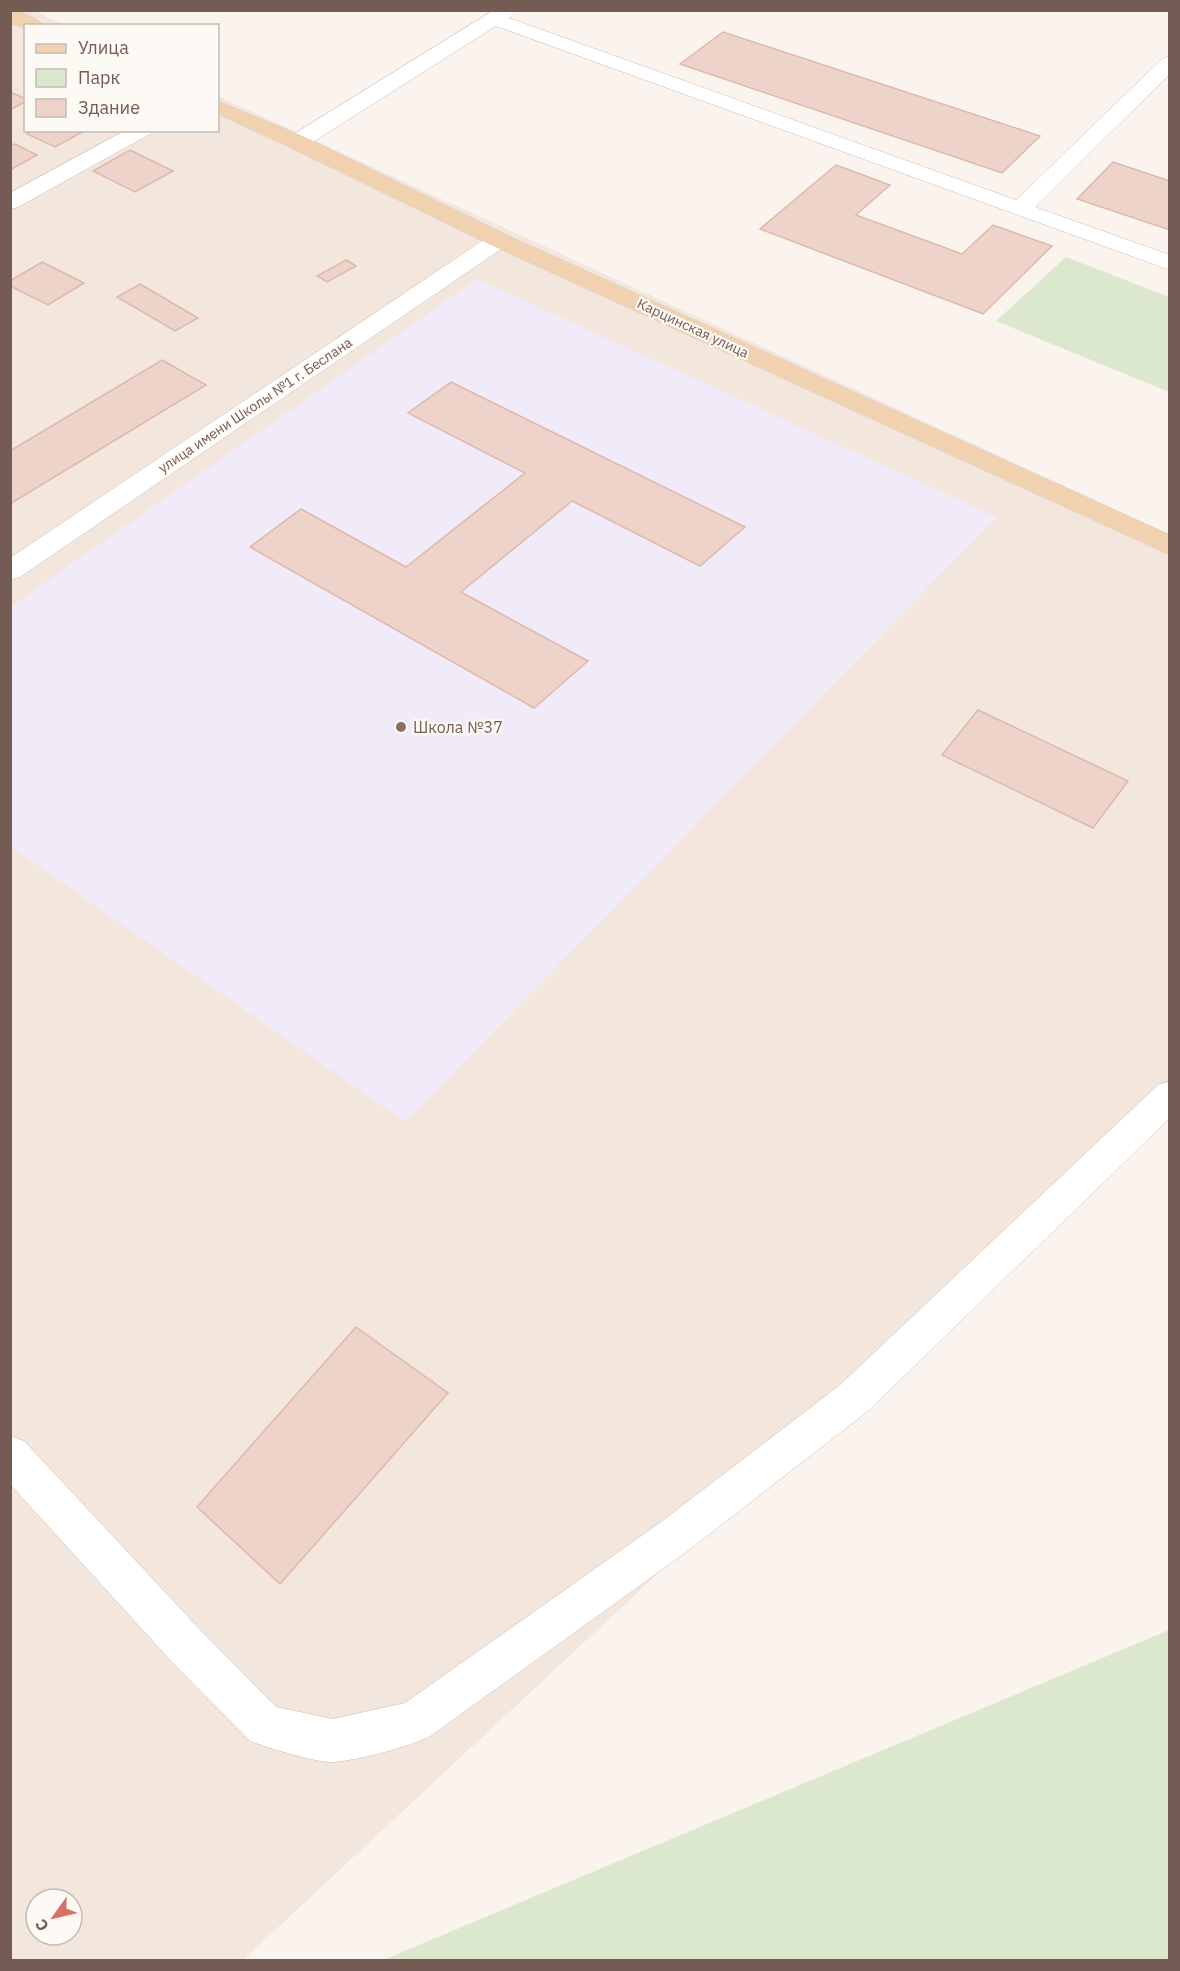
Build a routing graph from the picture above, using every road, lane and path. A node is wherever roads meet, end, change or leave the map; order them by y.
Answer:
1 (10, 15) edge
2 (501, 15) edge
3 (30, 24) edge
4 (1170, 62) edge
5 (219, 107) edge
6 (139, 132) edge
7 (297, 142) junction
8 (10, 202) edge
9 (1020, 208) junction
10 (499, 240) junction
11 (1170, 263) edge
12 (1170, 546) edge
13 (10, 571) edge
14 (1170, 1095) edge
15 (10, 1455) edge

1 - 3 main road
2 - 7 street
2 - 9 street
4 - 9 street
5 - 7 main road, Карцинская улица
6 - 8 street
7 - 10 main road, Карцинская улица
9 - 11 street
10 - 12 main road, Карцинская улица
10 - 13 street, улица имени Школы №1 г. Беслана
14 - 15 street

